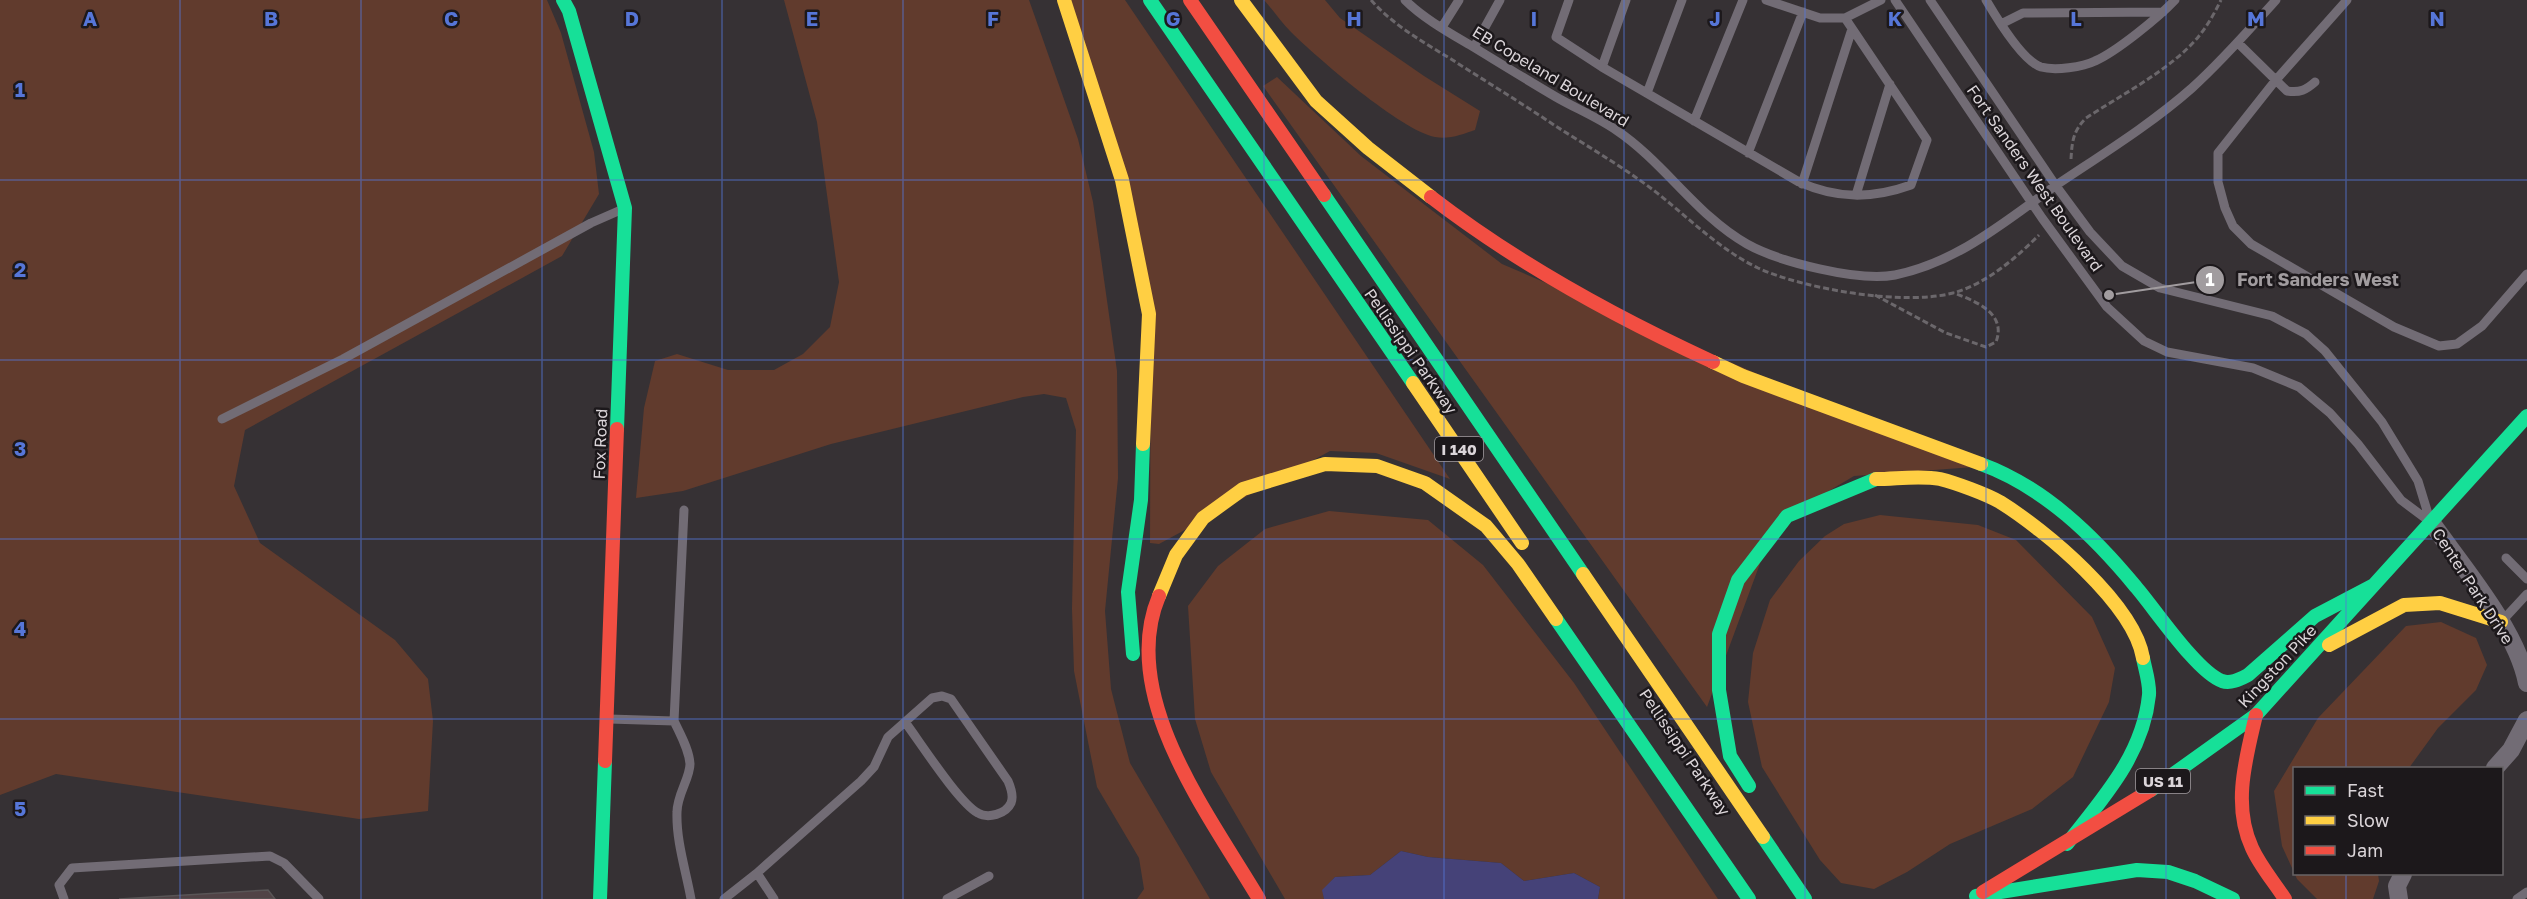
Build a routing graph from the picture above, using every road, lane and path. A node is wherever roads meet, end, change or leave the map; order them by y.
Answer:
1 (563, 0) edge
2 (1064, 0) edge
3 (1150, 0) edge
4 (1190, 0) edge
5 (1241, 0) edge
6 (1405, 0) edge
7 (1459, 0) edge
8 (1500, 0) edge
9 (1569, 0) edge
10 (1626, 0) edge
11 (1682, 0) edge
12 (1743, 0) edge
13 (1766, 0) edge
14 (1881, 0) edge
15 (1894, 0) edge
16 (1930, 0) edge
17 (1986, 0) edge
18 (2175, 0) edge
19 (2221, 0) edge
20 (2276, 0) edge
21 (2347, 0) edge
22 (1803, 12) junction
23 (2163, 12) junction
24 (1845, 18) junction
25 (2001, 24) junction
26 (1442, 27) junction
27 (1852, 29) junction
28 (2238, 43) junction
29 (1474, 47) junction
30 (1602, 67) junction
31 (2275, 81) junction
32 (2315, 82) dead end
33 (1890, 84) junction
34 (1647, 93) junction
35 (1694, 121) junction
36 (1748, 153) junction
37 (2071, 159) dead end
38 (1802, 184) junction
39 (2056, 186) junction
40 (1856, 195) junction
41 (2032, 203) junction
42 (625, 208) junction
43 (2039, 235) dead end
44 (2527, 274) edge
45 (1874, 294) dead end
46 (2527, 416) edge
47 (222, 419) dead end
48 (684, 510) dead end
49 (2431, 522) junction
50 (1528, 551) dead end
51 (2506, 558) dead end
52 (2527, 579) edge
53 (2374, 585) junction
54 (2527, 594) edge
55 (2500, 622) junction
56 (2311, 654) junction
57 (1134, 666) dead end
58 (2527, 683) edge
59 (1139, 688) dead end
60 (1640, 716) dead end
61 (2256, 716) junction
62 (607, 719) junction
63 (2527, 720) edge
64 (674, 721) junction
65 (905, 722) junction
66 (2496, 767) edge
67 (1755, 796) dead end
68 (2067, 843) junction
69 (1793, 856) dead end
70 (757, 873) junction
71 (2402, 875) edge
72 (989, 876) dead end
73 (1796, 886) junction
74 (2527, 892) edge
75 (1754, 894) edge
76 (1974, 898) edge
77 (64, 899) edge
78 (319, 899) edge
79 (600, 899) edge
80 (691, 899) edge
81 (724, 899) edge
82 (774, 899) edge
83 (947, 899) edge
84 (1244, 899) edge
85 (1259, 899) edge
86 (1805, 899) edge
87 (2233, 899) edge
88 (2285, 899) edge
89 (2399, 899) edge
90 (2517, 899) edge

1 - 42 main road, Fox Road
2 - 57 main road
3 - 50 main road, Pellissippi Parkway / I 140
4 - 73 main road, Pellissippi Parkway / I 140
5 - 53 main road
6 - 26 lane, EB Copeland Boulevard
7 - 26 lane
8 - 29 lane
9 - 30 lane
10 - 30 lane
11 - 34 lane
12 - 35 lane
13 - 22 lane
14 - 24 lane
15 - 41 lane, Fort Sanders West Boulevard
16 - 39 lane, Fort Sanders West Boulevard
17 - 25 lane
18 - 23 lane
19 - 37 path
20 - 28 lane, EB Copeland Boulevard
21 - 31 lane
22 - 24 lane
22 - 36 lane
23 - 25 lane
23 - 25 lane
24 - 27 lane
26 - 29 lane, EB Copeland Boulevard
27 - 33 lane
27 - 38 lane
28 - 31 lane
28 - 39 lane, EB Copeland Boulevard
29 - 41 lane, EB Copeland Boulevard
30 - 34 lane
31 - 32 lane
31 - 44 lane
33 - 40 lane
33 - 40 lane
34 - 35 lane
35 - 36 lane
36 - 38 lane
38 - 40 lane
39 - 41 lane, EB Copeland Boulevard
39 - 49 lane, Fort Sanders West Boulevard
41 - 49 lane, Fort Sanders West Boulevard
42 - 47 lane
42 - 62 main road, Fox Road
43 - 45 path
46 - 49 main road, Kingston Pike / US 11
48 - 64 lane
49 - 53 main road, Kingston Pike / US 11
49 - 55 street, Center Park Drive
51 - 52 lane
53 - 56 main road, Kingston Pike / US 11
54 - 55 lane
55 - 56 main road
55 - 58 street, Center Park Drive
56 - 61 main road, Kingston Pike / US 11
59 - 84 main road
60 - 75 main road, Pellissippi Parkway
61 - 68 main road, Kingston Pike / US 11
61 - 88 main road
62 - 64 lane
62 - 79 main road, Fox Road
63 - 66 street
64 - 80 lane
65 - 65 lane
65 - 70 lane
67 - 68 main road
68 - 76 main road, Kingston Pike / US 11
69 - 73 main road
70 - 81 lane
70 - 82 lane
71 - 89 street
72 - 83 lane
73 - 86 main road, Pellissippi Parkway / I 140
74 - 90 lane
75 - 85 main road
76 - 87 main road
77 - 78 lane

